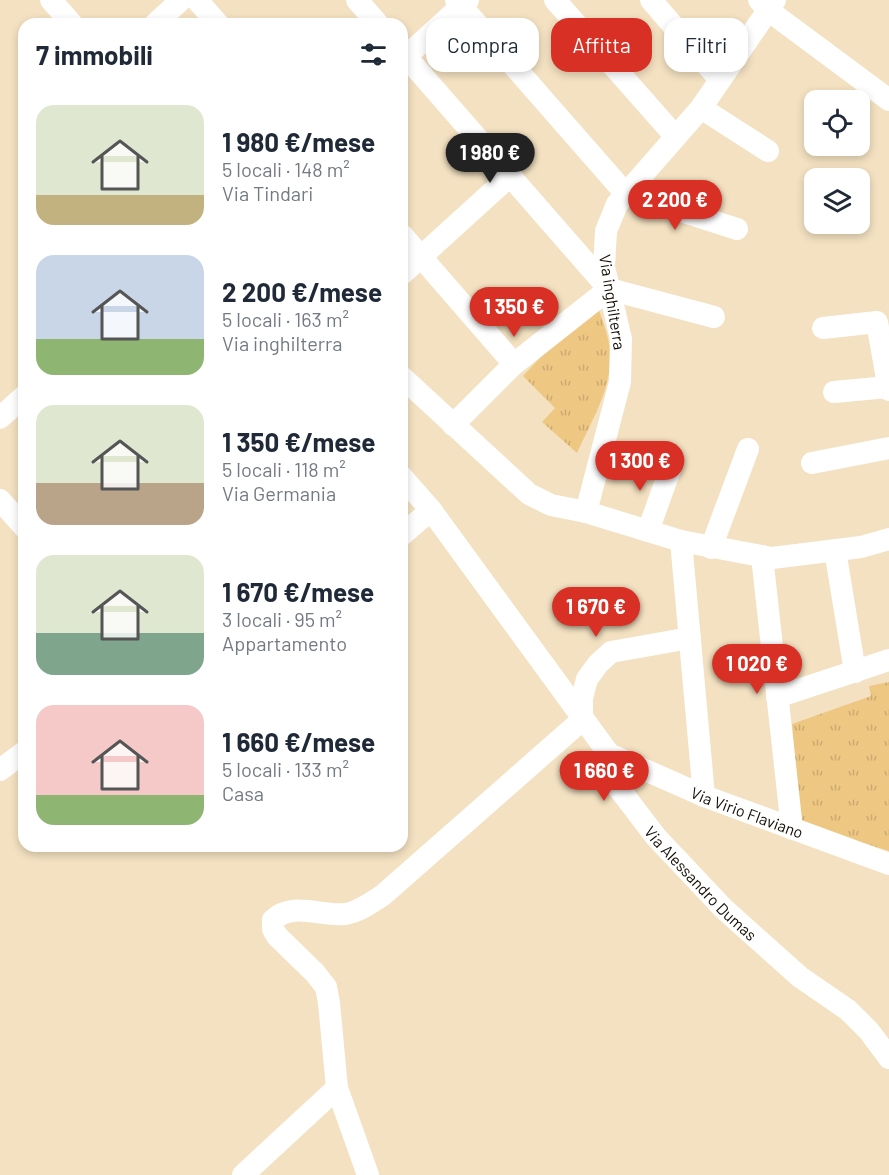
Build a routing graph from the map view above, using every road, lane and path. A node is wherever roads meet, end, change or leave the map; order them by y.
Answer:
1 (51, 0) edge
2 (181, 0) edge
3 (197, 0) edge
4 (357, 0) edge
5 (555, 0) edge
6 (651, 0) edge
7 (462, 2) edge
8 (768, 3) edge
9 (67, 18) edge
10 (162, 18) edge
11 (213, 18) edge
12 (373, 18) edge
13 (408, 51) edge
14 (408, 62) edge
15 (720, 80) junction
16 (889, 100) edge
17 (701, 108) junction
18 (675, 136) junction
19 (768, 151) dead end
20 (510, 176) junction
21 (625, 193) junction
22 (737, 229) dead end
23 (408, 242) edge
24 (421, 256) junction
25 (408, 268) edge
26 (609, 289) junction
27 (714, 317) dead end
28 (824, 328) dead end
29 (514, 364) junction
30 (408, 383) edge
31 (889, 389) edge
32 (834, 392) dead end
33 (18, 405) edge
34 (0, 418) edge
35 (453, 425) junction
36 (889, 448) edge
37 (748, 449) dead end
38 (812, 464) dead end
39 (671, 467) dead end
40 (408, 484) edge
41 (0, 500) edge
42 (431, 510) junction
43 (586, 512) junction
44 (18, 520) edge
45 (408, 530) edge
46 (648, 531) junction
47 (889, 539) edge
48 (681, 541) junction
49 (711, 548) junction
50 (835, 550) junction
51 (762, 556) junction
52 (690, 638) junction
53 (889, 660) edge
54 (855, 672) junction
55 (777, 697) junction
56 (582, 720) junction
57 (609, 754) junction
58 (18, 756) edge
59 (0, 770) edge
60 (704, 796) junction
61 (792, 830) junction
62 (889, 864) edge
63 (889, 1058) edge
64 (337, 1088) junction
65 (243, 1175) edge
66 (368, 1175) edge

1 - 9 street
2 - 10 street
3 - 11 street
4 - 12 street
5 - 18 street
6 - 15 street
7 - 13 street
7 - 21 street
8 - 15 street, Via inghilterra
8 - 16 street
14 - 20 street
15 - 17 street, Via inghilterra
17 - 18 street, Via inghilterra
17 - 19 street
18 - 21 street, Via inghilterra
20 - 24 street
20 - 26 street
21 - 22 street
21 - 26 street, Via inghilterra
23 - 24 street
24 - 25 street
24 - 29 street
26 - 27 street
26 - 29 street
26 - 43 street, Via inghilterra
28 - 31 street
29 - 35 street
30 - 35 street
31 - 32 street
33 - 34 street
35 - 43 street
36 - 38 street
37 - 49 street
39 - 46 street
40 - 42 street, Via Alessandro Dumas
41 - 44 street
42 - 45 street
42 - 56 street, Via Alessandro Dumas
43 - 46 street
46 - 48 street
47 - 50 street
48 - 49 street
48 - 52 street
49 - 51 street
50 - 51 street
50 - 54 street
51 - 55 street
52 - 56 street
52 - 60 street
53 - 54 street
54 - 55 street
55 - 61 street
56 - 57 street, Via Alessandro Dumas
56 - 64 street
57 - 60 street, Via Virio Flaviano
57 - 63 street, Via Alessandro Dumas
58 - 59 street
60 - 61 street, Via Virio Flaviano
61 - 62 street, Via Virio Flaviano
64 - 65 street
64 - 66 street

